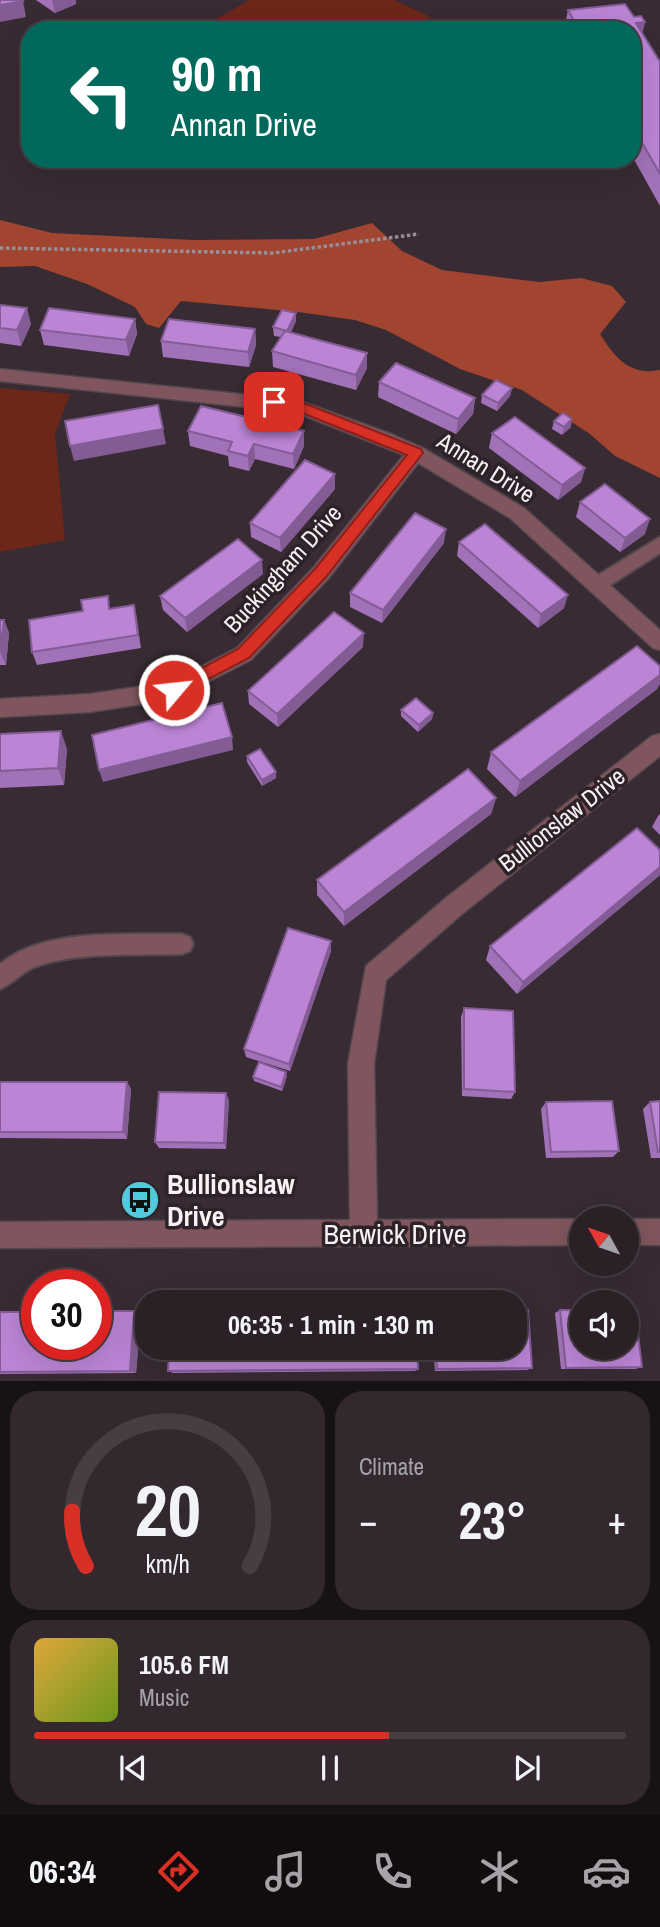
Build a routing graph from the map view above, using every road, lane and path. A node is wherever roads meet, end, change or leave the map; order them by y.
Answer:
1 (419, 234) dead end
2 (0, 248) edge
3 (0, 375) edge
4 (416, 453) junction
5 (660, 544) edge
6 (598, 584) junction
7 (660, 642) edge
8 (0, 708) edge
9 (660, 743) edge
10 (183, 944) dead end
11 (0, 978) edge
12 (569, 1232) edge
13 (639, 1232) edge
14 (660, 1232) edge
15 (364, 1234) junction
16 (0, 1236) edge

1 - 2 path
3 - 4 street, Annan Drive
4 - 6 street, Annan Drive
4 - 8 street, Buckingham Drive
5 - 6 lane
6 - 7 street, Annan Drive
9 - 15 street, Bullionslaw Drive
10 - 11 lane
12 - 15 street, Berwick Drive
13 - 14 street
15 - 16 street, Berwick Drive

